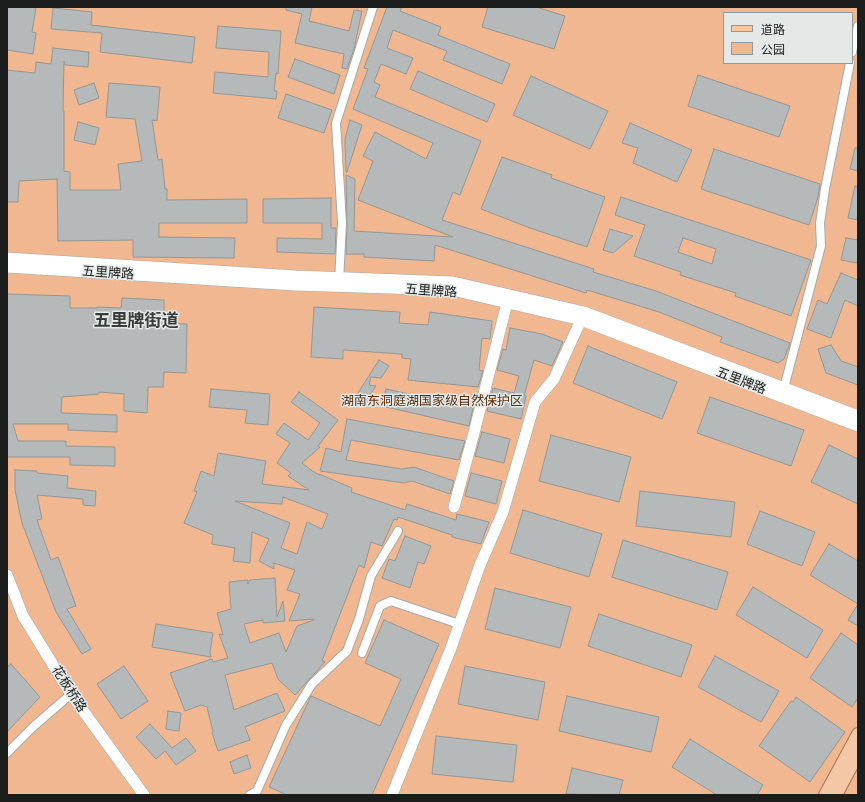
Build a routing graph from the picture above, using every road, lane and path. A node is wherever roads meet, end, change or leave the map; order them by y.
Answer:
1 (373, 7) edge
2 (858, 26) edge
3 (853, 48) edge
4 (850, 64) edge
5 (7, 258) edge
6 (7, 267) edge
7 (338, 282) junction
8 (507, 303) junction
9 (581, 320) junction
10 (784, 388) junction
11 (858, 416) edge
12 (858, 426) edge
13 (454, 506) dead end
14 (398, 531) dead end
15 (7, 575) edge
16 (459, 624) junction
17 (362, 653) dead end
18 (71, 694) junction
19 (858, 734) edge
20 (7, 753) edge
21 (858, 754) edge
22 (144, 795) edge
23 (250, 795) edge
24 (392, 795) edge
25 (825, 795) edge
26 (836, 795) edge

1 - 7 street
2 - 3 street
4 - 10 street
5 - 7 main road, 五里牌路
6 - 7 main road, 五里牌路
7 - 8 main road, 五里牌路
7 - 10 main road, 五里牌路
8 - 9 main road, 五里牌路
8 - 13 main road
9 - 12 main road, 五里牌路
9 - 16 main road
10 - 11 main road, 五里牌路
14 - 23 street
15 - 18 main road, 花板桥路
16 - 17 street
16 - 24 main road
18 - 20 street
18 - 22 main road, 花板桥路
19 - 25 main road
21 - 26 main road

